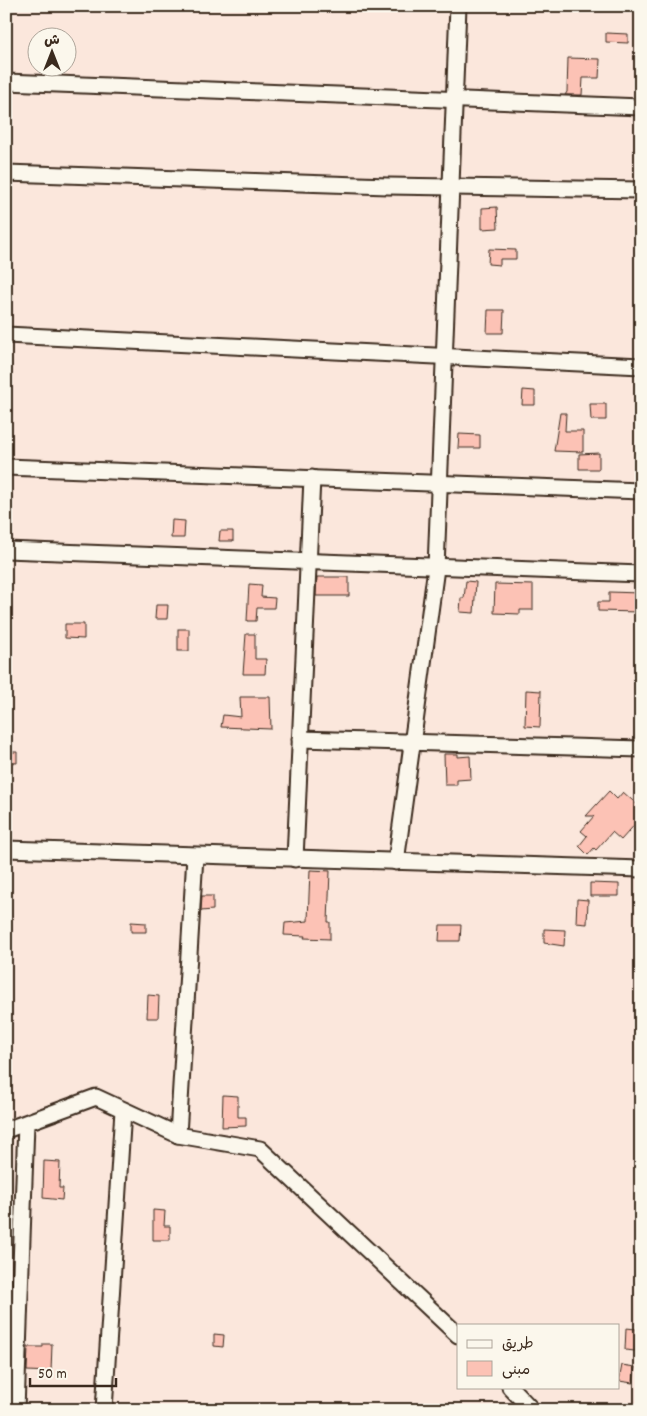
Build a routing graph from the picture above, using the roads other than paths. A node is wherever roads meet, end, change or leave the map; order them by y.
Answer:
1 (458, 6) edge
2 (6, 82) edge
3 (454, 100) junction
4 (641, 107) edge
5 (6, 173) edge
6 (451, 188) junction
7 (641, 190) edge
8 (6, 335) edge
9 (444, 356) junction
10 (641, 366) edge
11 (6, 466) edge
12 (312, 478) junction
13 (439, 483) junction
14 (641, 491) edge
15 (6, 550) edge
16 (308, 563) junction
17 (436, 568) junction
18 (641, 574) edge
19 (300, 739) junction
20 (412, 743) junction
21 (641, 749) edge
22 (6, 849) edge
23 (195, 856) junction
24 (295, 859) junction
25 (396, 862) junction
26 (641, 869) edge
27 (123, 1110) junction
28 (26, 1123) junction
29 (6, 1130) edge
30 (178, 1135) junction
31 (457, 1334) edge
32 (511, 1388) edge
33 (16, 1410) edge
34 (104, 1410) edge
35 (532, 1410) edge

1 - 3 street
2 - 3 street
3 - 4 street
3 - 6 street
5 - 6 street
6 - 7 street
6 - 9 street
8 - 9 street
9 - 10 street
9 - 13 street
11 - 12 street
12 - 13 street
12 - 16 street
13 - 14 street
13 - 17 street
15 - 16 street
16 - 17 street
16 - 19 street
17 - 18 street
17 - 20 street
19 - 20 street
19 - 24 street
20 - 21 street
20 - 25 street
22 - 23 street
23 - 24 street
23 - 30 street
24 - 25 street
25 - 26 street
27 - 28 street
27 - 30 street
27 - 34 street
28 - 29 street
28 - 33 street
30 - 31 street
32 - 35 street

